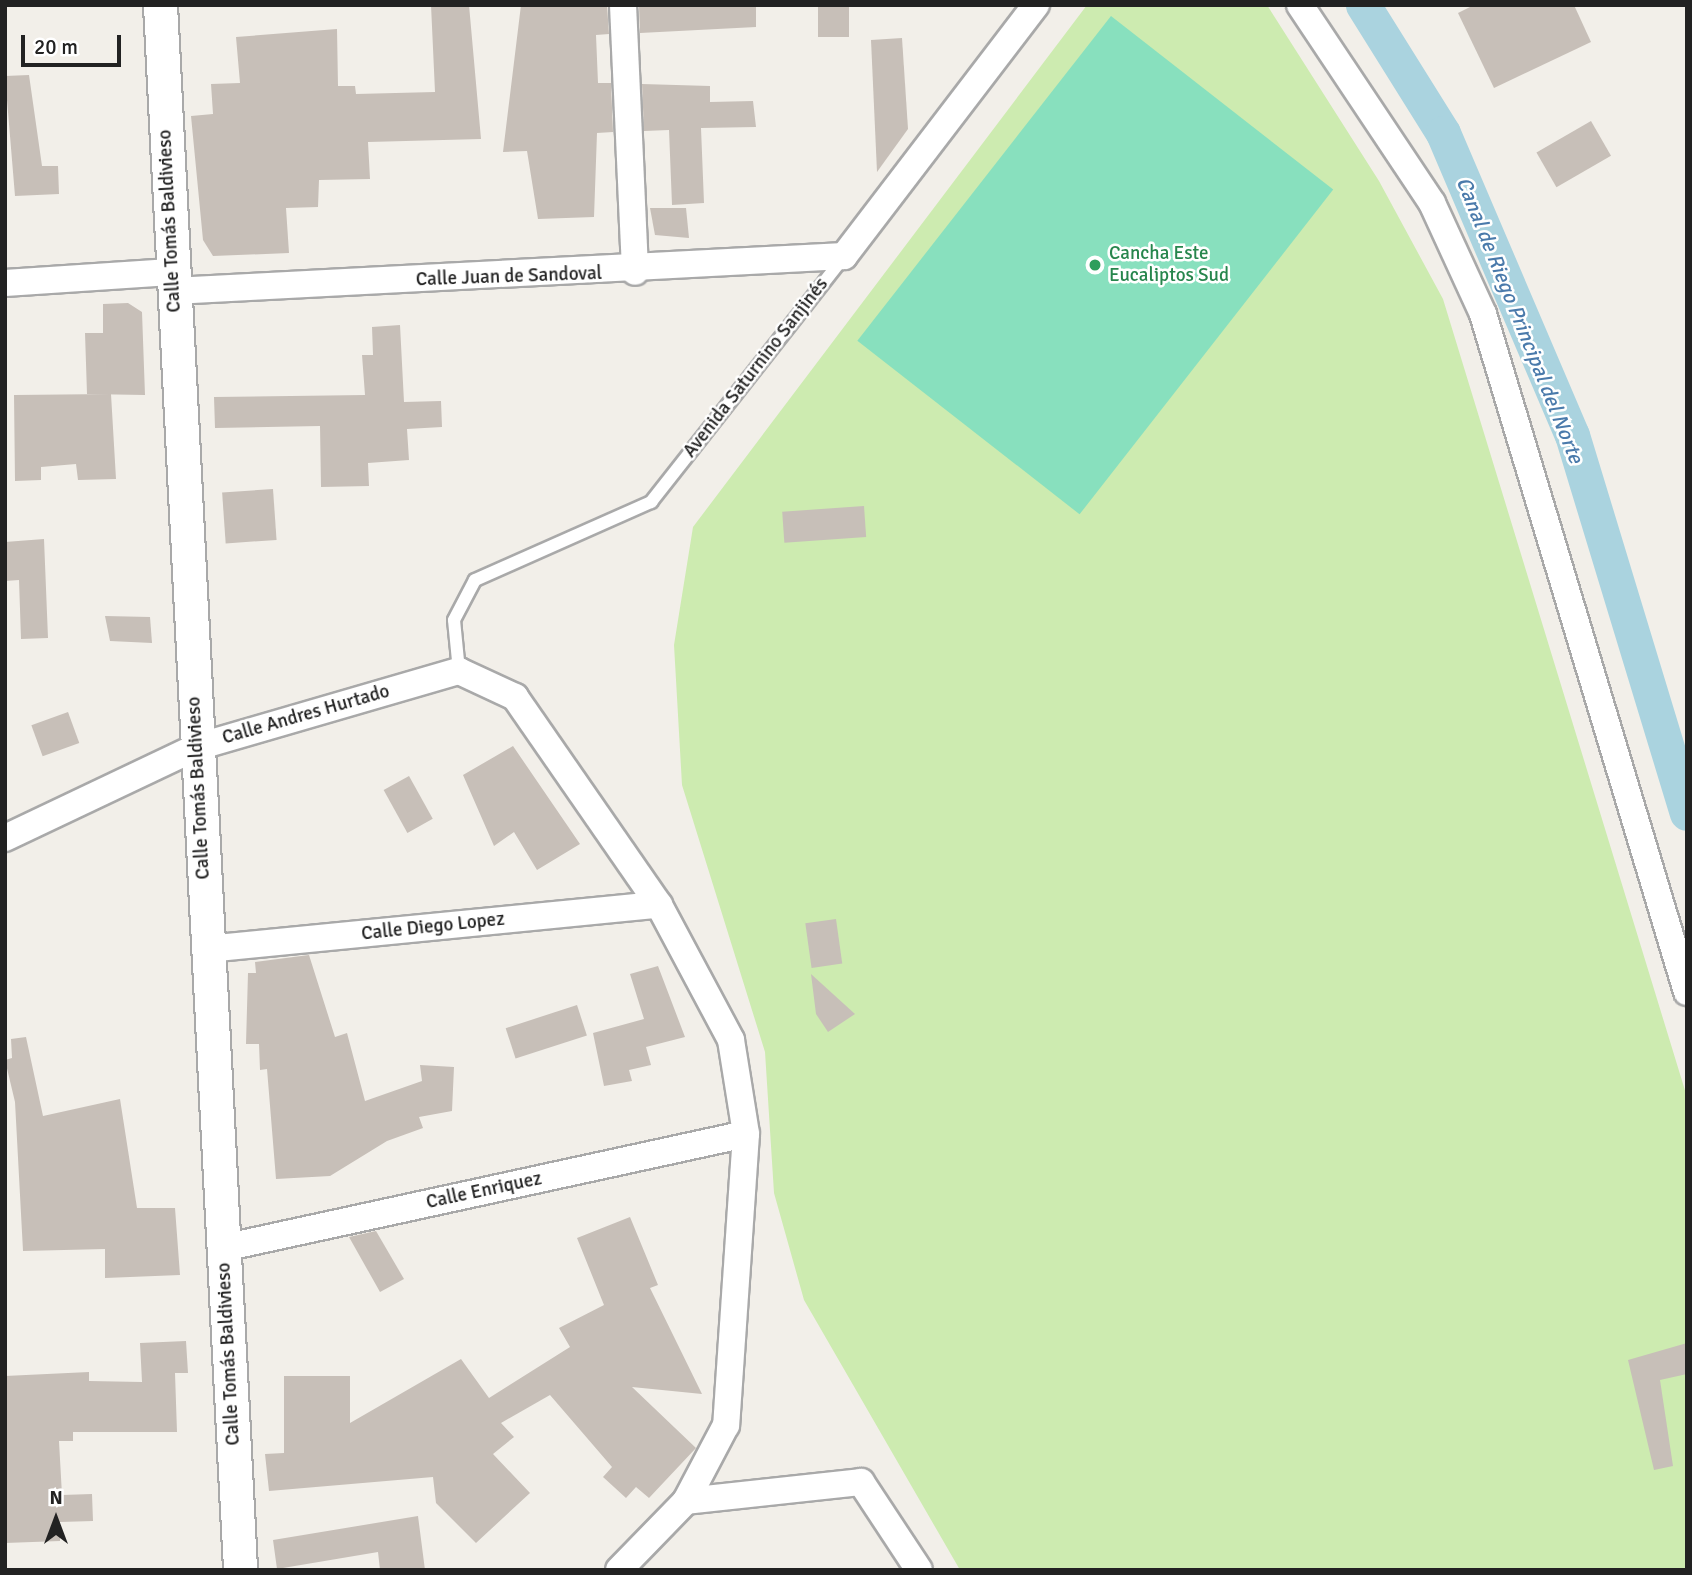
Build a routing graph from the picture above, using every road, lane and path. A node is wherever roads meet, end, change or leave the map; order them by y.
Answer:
1 (160, 5) edge
2 (623, 5) edge
3 (1036, 5) edge
4 (1300, 5) edge
5 (844, 256) junction
6 (635, 272) junction
7 (172, 282) junction
8 (5, 283) edge
9 (459, 671) junction
10 (197, 747) junction
11 (5, 838) edge
12 (659, 905) junction
13 (207, 949) junction
14 (1687, 992) edge
15 (746, 1134) junction
16 (223, 1248) junction
17 (686, 1502) junction
18 (240, 1570) edge
19 (619, 1570) edge
20 (919, 1570) edge

1 - 7 street, Calle Tomás Baldivieso
2 - 6 street
3 - 5 street, Avenida Saturnino Sanjinés
4 - 14 street
5 - 6 street, Calle Juan de Sandoval
5 - 9 lane, Avenida Saturnino Sanjinés
6 - 7 street, Calle Juan de Sandoval
7 - 8 street, Calle Juan de Sandoval
7 - 10 street, Calle Tomás Baldivieso
9 - 10 street, Calle Andres Hurtado
9 - 12 street
10 - 11 street, Calle Andres Hurtado
10 - 13 street, Calle Tomás Baldivieso
12 - 13 street, Calle Diego Lopez
12 - 15 street
13 - 16 street, Calle Tomás Baldivieso
15 - 16 street, Calle Enriquez
15 - 17 street
16 - 18 street, Calle Tomás Baldivieso
17 - 19 street
17 - 20 street

